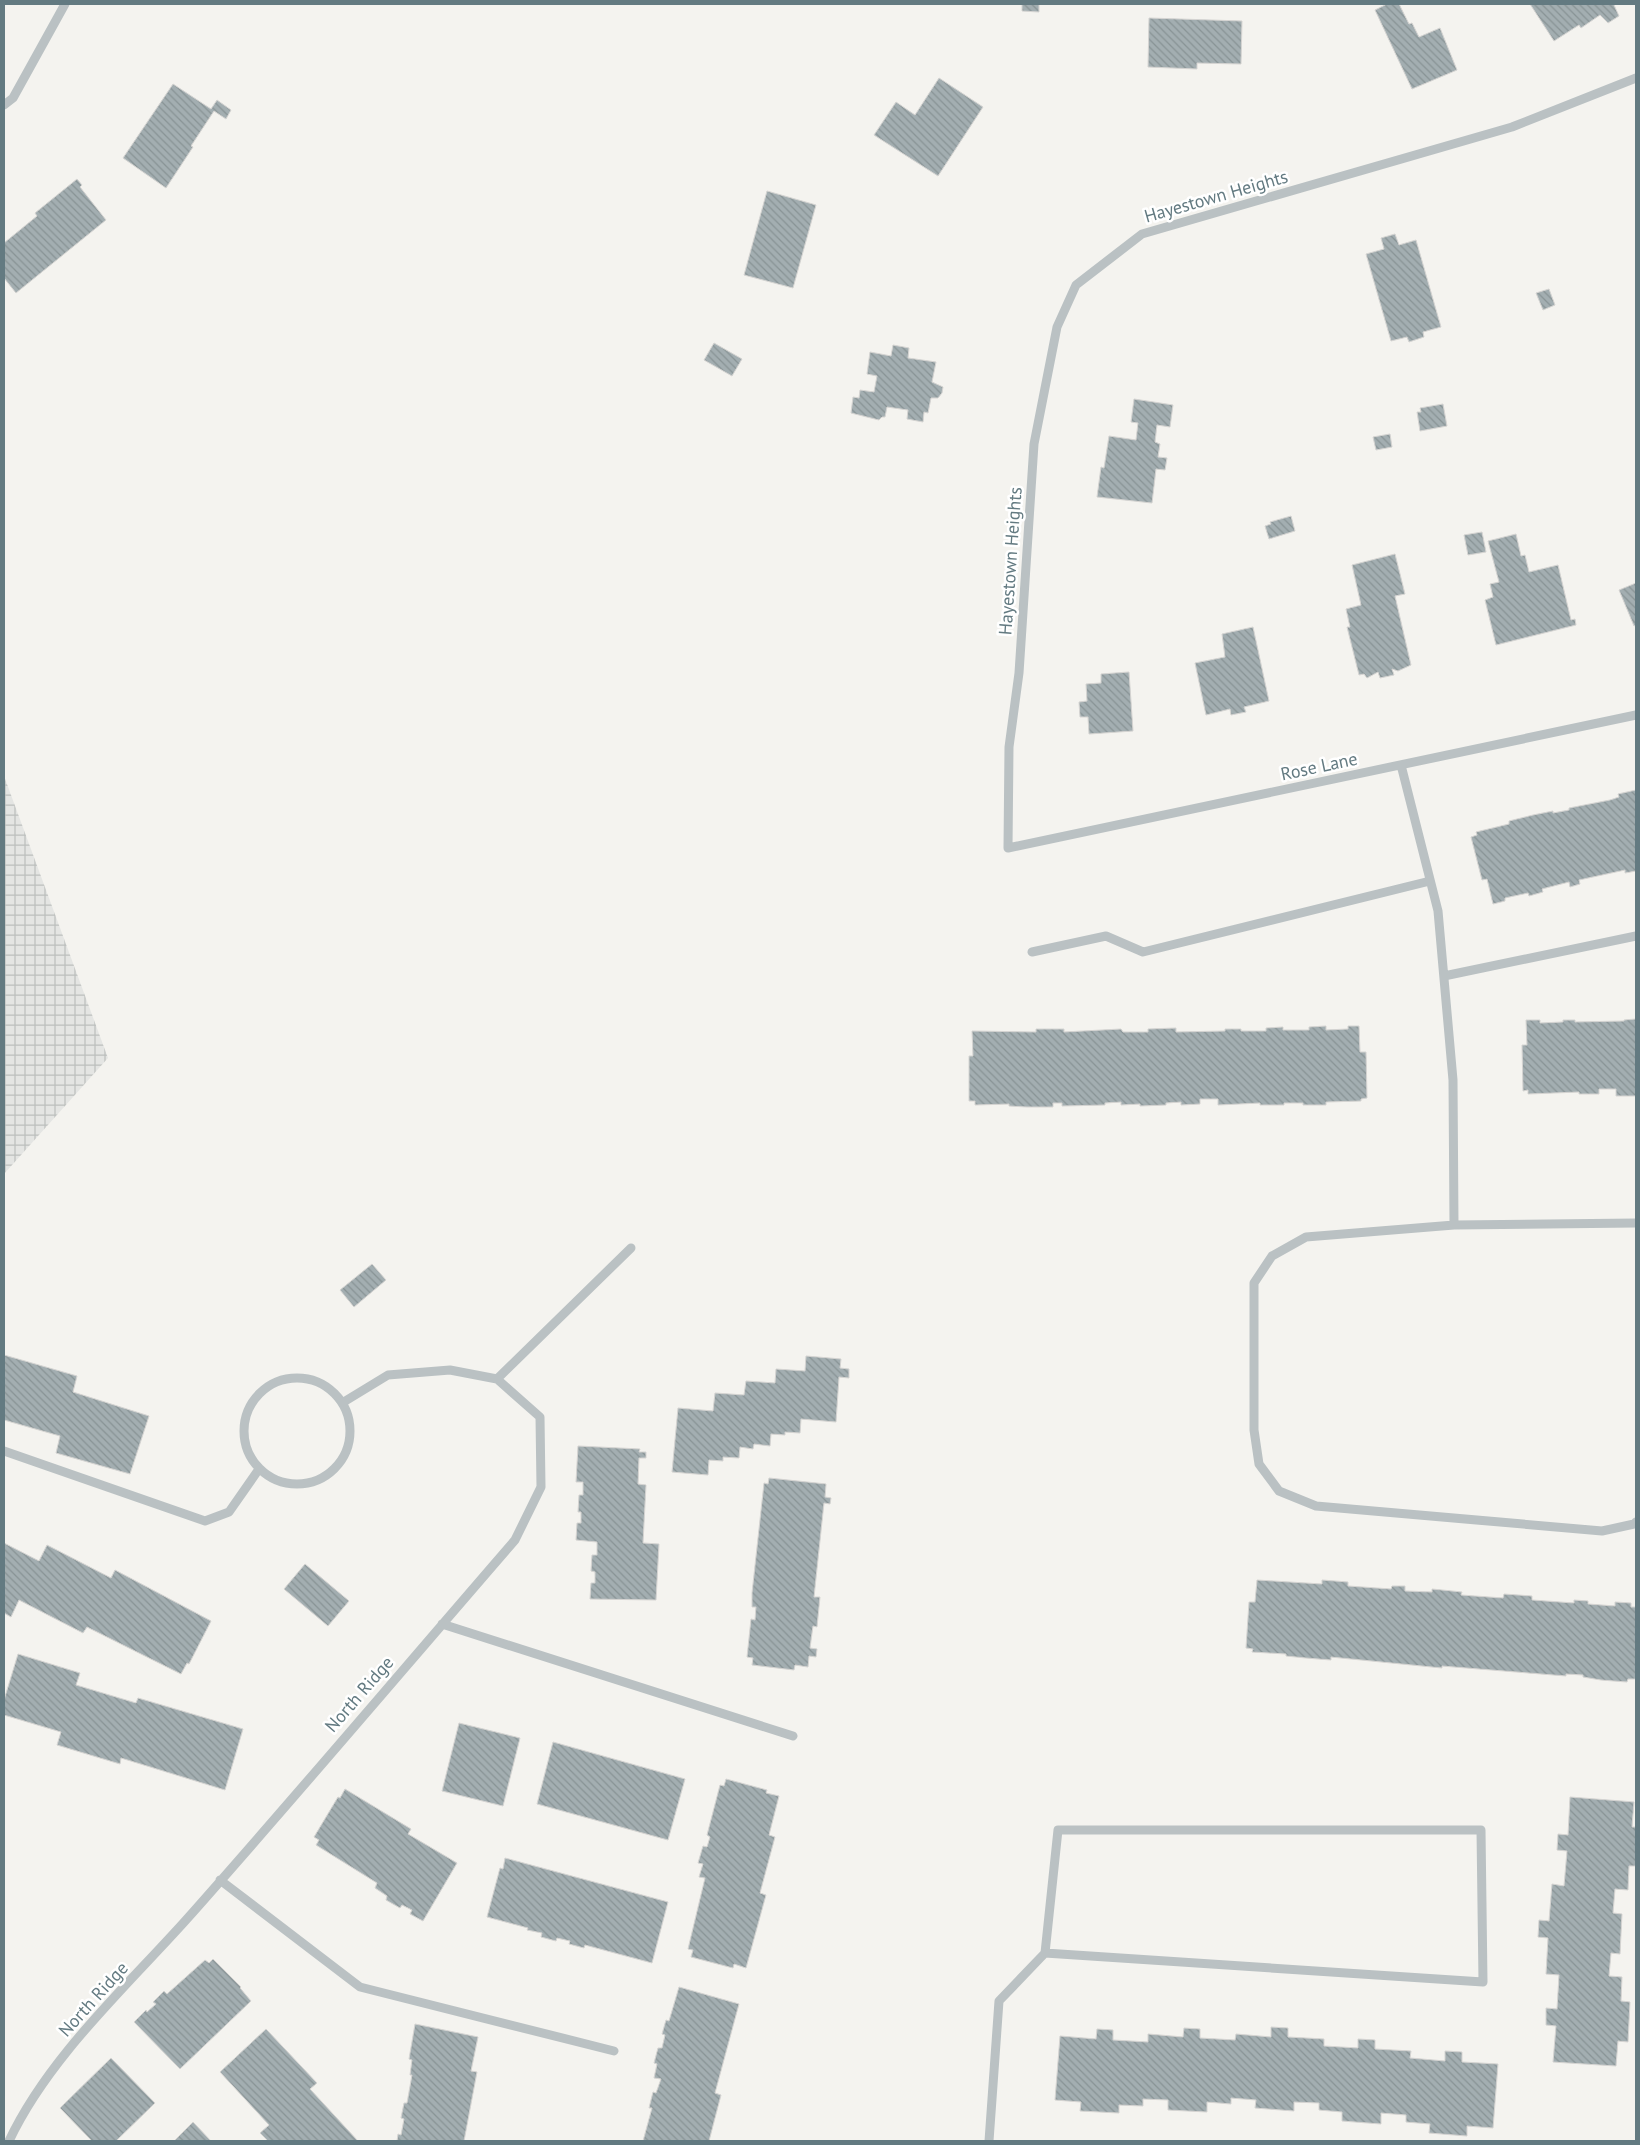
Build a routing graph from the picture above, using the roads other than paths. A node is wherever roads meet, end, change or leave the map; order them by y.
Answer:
1 (64, 4) edge
2 (1636, 78) edge
3 (4, 105) edge
4 (1636, 715) edge
5 (1401, 765) junction
6 (1008, 848) joint
7 (1430, 881) junction
8 (1636, 936) edge
9 (1032, 952) dead end
10 (1444, 976) junction
11 (1636, 1223) edge
12 (1454, 1225) junction
13 (631, 1248) dead end
14 (497, 1379) junction
15 (342, 1403) junction
16 (4, 1451) edge
17 (259, 1469) junction
18 (1636, 1522) edge
19 (442, 1624) junction
20 (793, 1736) dead end
21 (220, 1880) junction
22 (1045, 1953) junction
23 (614, 2051) dead end
24 (9, 2141) edge
25 (989, 2141) edge

1 - 3 street
2 - 6 street, Hayestown Heights
4 - 5 street, Rose Lane
5 - 6 street, Rose Lane
5 - 7 street
7 - 9 street
7 - 10 street
8 - 10 street
10 - 12 street
11 - 12 street
12 - 18 street
13 - 14 street
14 - 15 street
14 - 19 street, North Ridge
15 - 17 street
15 - 17 street
16 - 17 street
19 - 20 street
19 - 21 street, North Ridge
21 - 23 street
21 - 24 street, North Ridge
22 - 22 street
22 - 25 street

